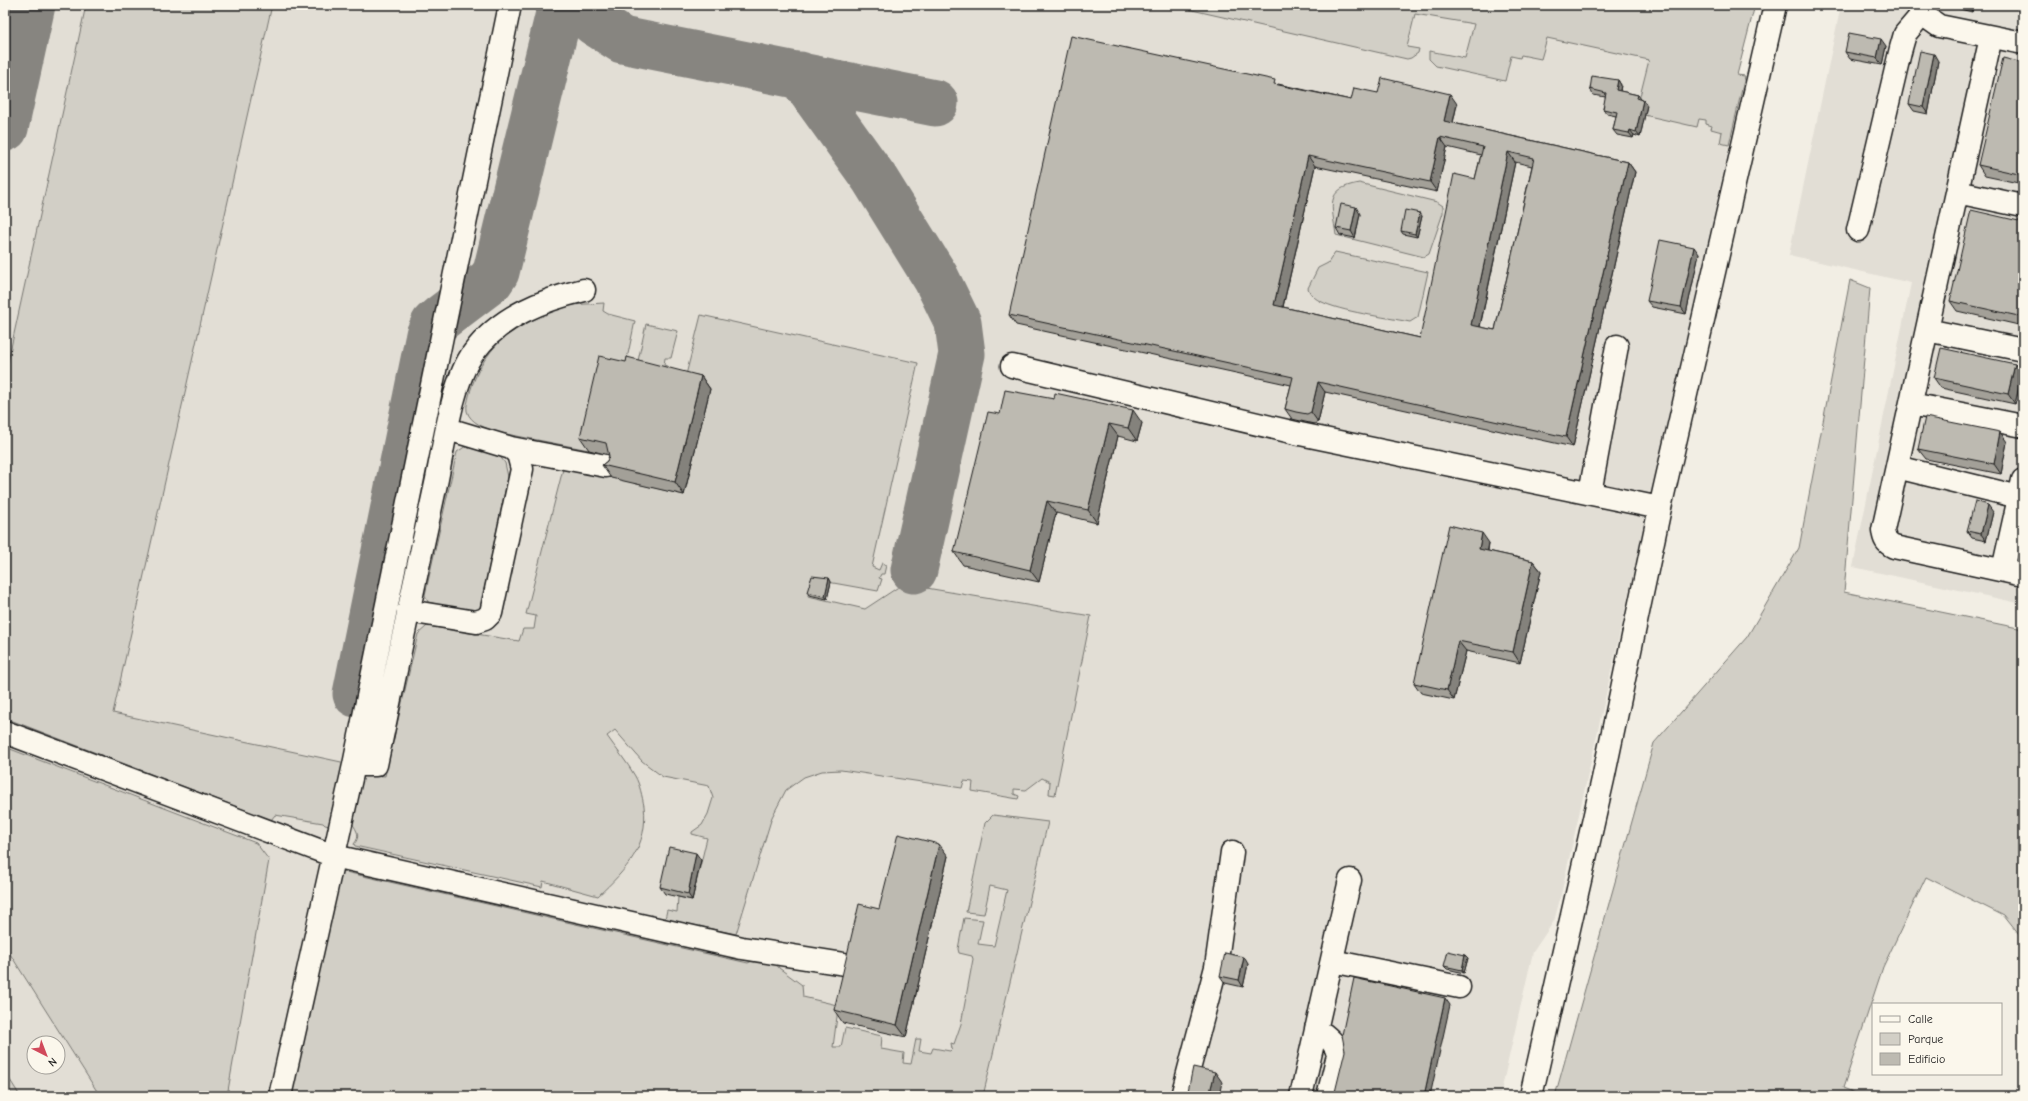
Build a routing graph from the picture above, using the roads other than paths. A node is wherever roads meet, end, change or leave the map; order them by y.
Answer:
1 (510, 5) edge
2 (1775, 5) edge
3 (1920, 9) edge
4 (1991, 37) junction
5 (2023, 43) edge
6 (1957, 192) junction
7 (2023, 206) edge
8 (1858, 230) dead end
9 (584, 290) dead end
10 (1927, 330) junction
11 (1617, 346) dead end
12 (2023, 350) edge
13 (1012, 366) dead end
14 (1911, 404) junction
15 (2023, 426) edge
16 (448, 429) junction
17 (511, 448) junction
18 (540, 454) junction
19 (606, 466) edge
20 (1897, 467) junction
21 (521, 476) junction
22 (2021, 489) edge
23 (1590, 493) junction
24 (1660, 508) junction
25 (2013, 573) edge
26 (408, 611) junction
27 (5, 732) edge
28 (354, 765) junction
29 (1232, 852) dead end
30 (334, 856) junction
31 (1350, 880) dead end
32 (1332, 961) junction
33 (844, 964) edge
34 (1459, 987) dead end
35 (1316, 1028) junction
36 (280, 1096) edge
37 (1182, 1096) edge
38 (1300, 1096) edge
39 (1328, 1096) edge
40 (1531, 1096) edge

1 - 28 street
2 - 24 street
3 - 4 street
3 - 8 street
4 - 5 street
4 - 6 street
6 - 7 street
6 - 10 street
9 - 16 street
10 - 12 street
10 - 14 street
11 - 23 street
13 - 23 street
14 - 15 street
14 - 20 street
16 - 17 street
16 - 26 street
17 - 18 street
17 - 21 street
18 - 19 street
18 - 21 street
20 - 22 street
20 - 25 street
21 - 26 street
22 - 25 street
23 - 24 street
24 - 40 street
26 - 28 street
27 - 30 street
28 - 30 street
29 - 37 street
30 - 33 street
30 - 36 street
31 - 32 street
32 - 34 street
32 - 35 street
35 - 38 street
35 - 39 street

